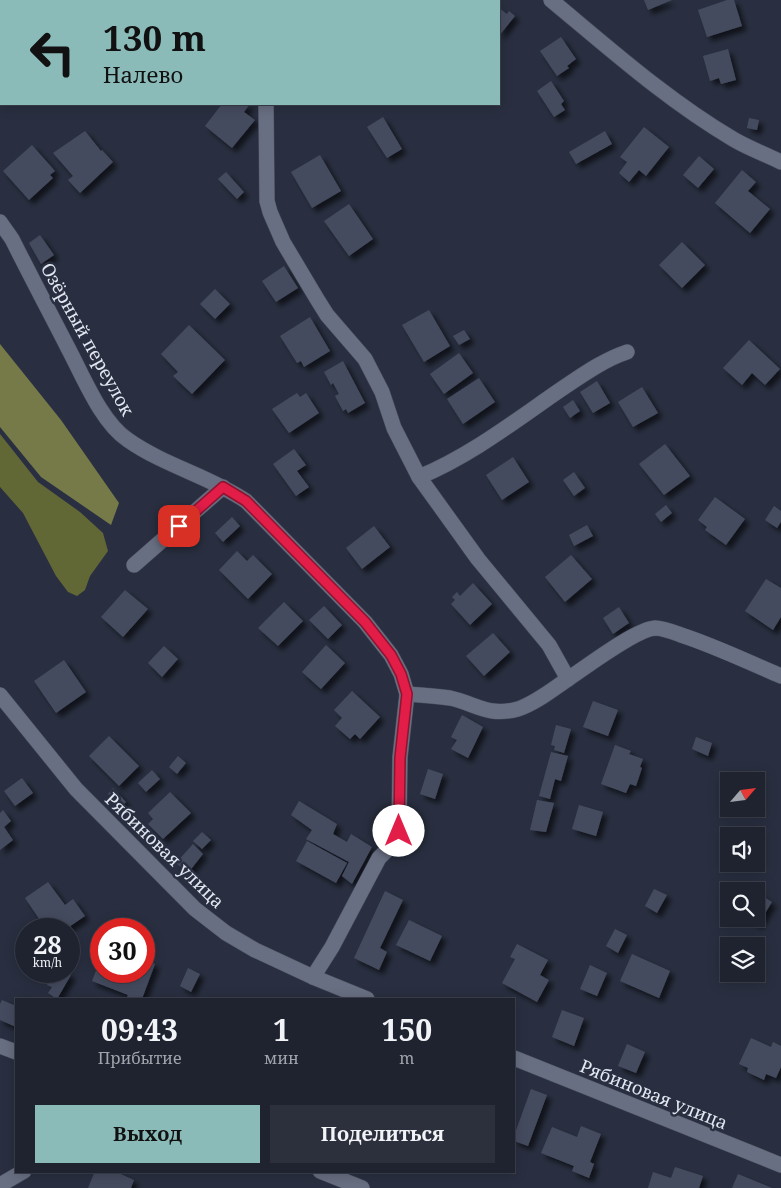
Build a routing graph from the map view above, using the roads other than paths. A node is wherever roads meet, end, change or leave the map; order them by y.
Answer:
1 (551, 0) edge
2 (266, 105) edge
3 (781, 162) edge
4 (0, 222) edge
5 (627, 352) dead end
6 (419, 477) junction
7 (223, 487) junction
8 (134, 565) dead end
9 (781, 676) edge
10 (568, 679) junction
11 (407, 694) junction
12 (0, 695) edge
13 (313, 977) junction
14 (366, 998) edge
15 (0, 1046) edge
16 (15, 1052) edge
17 (515, 1058) edge
18 (781, 1165) edge
19 (21, 1173) edge
20 (325, 1173) edge
21 (0, 1185) edge
22 (362, 1188) edge

1 - 3 street
2 - 6 street
4 - 7 street, Озёрный переулок
5 - 6 street
6 - 10 street
7 - 8 street
7 - 11 street, Озёрный переулок
9 - 10 street
10 - 11 street
11 - 13 street, Озёрный переулок
12 - 13 street, Рябиновая улица
13 - 14 street, Рябиновая улица
15 - 16 street
17 - 18 street, Рябиновая улица
19 - 21 street
20 - 22 street

